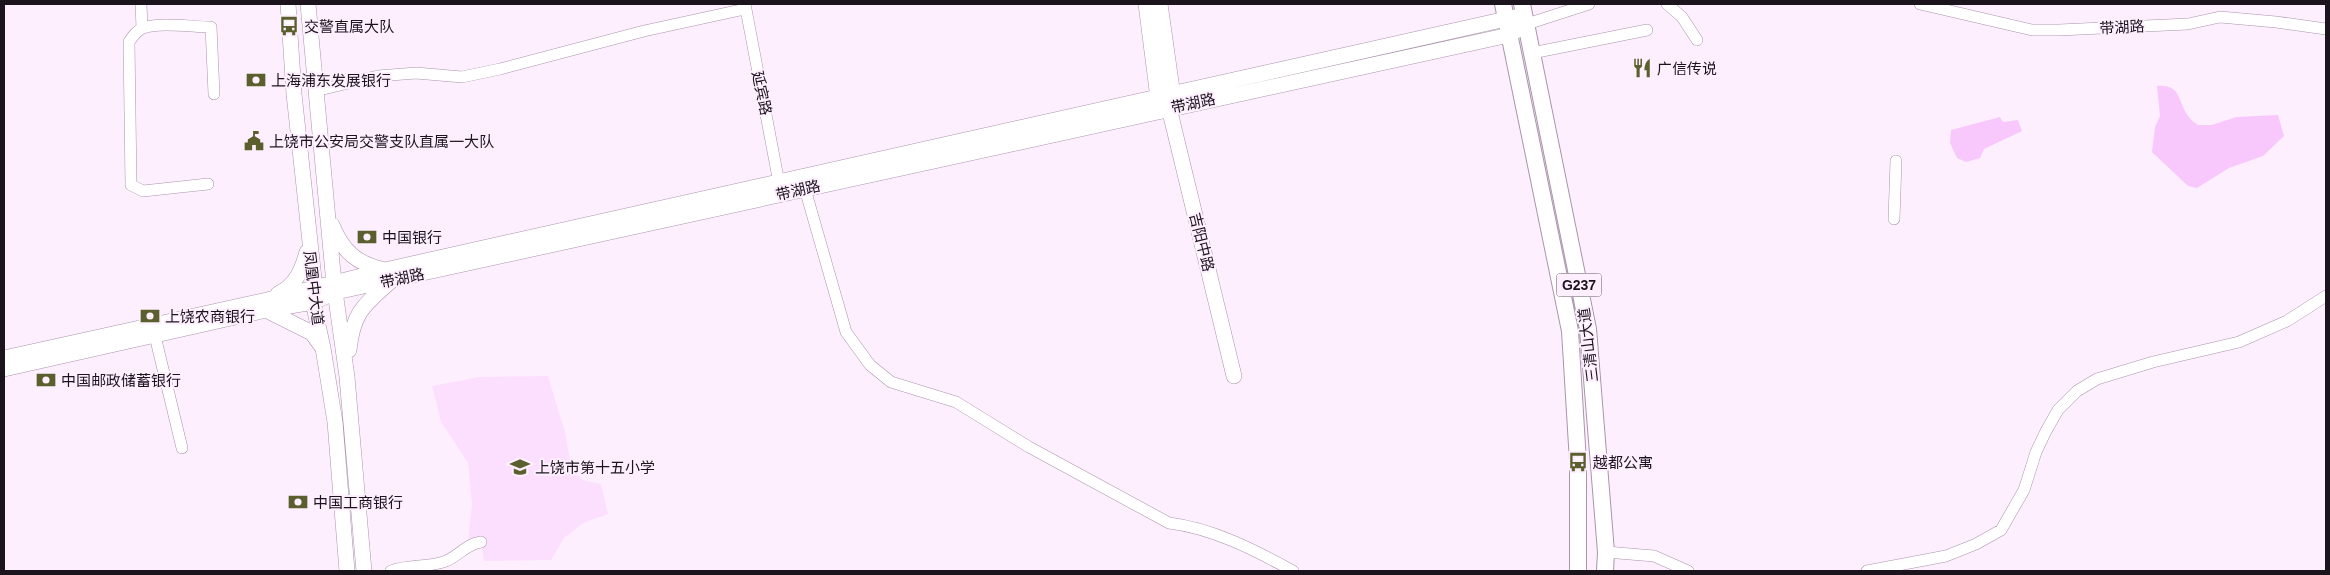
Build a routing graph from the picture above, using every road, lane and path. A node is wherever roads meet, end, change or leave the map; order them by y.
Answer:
1 (141, 4) edge
2 (288, 4) edge
3 (308, 4) edge
4 (1146, 4) edge
5 (1160, 4) edge
6 (1589, 4) edge
7 (1667, 4) edge
8 (1920, 4) edge
9 (745, 6) edge
10 (1524, 14) edge
11 (1506, 19) edge
12 (142, 28) junction
13 (2326, 29) edge
14 (1647, 30) dead end
15 (1698, 40) dead end
16 (1532, 53) junction
17 (315, 91) junction
18 (214, 94) dead end
19 (1167, 104) junction
20 (1896, 161) dead end
21 (779, 183) junction
22 (208, 184) dead end
23 (805, 188) junction
24 (327, 213) junction
25 (1894, 219) dead end
26 (309, 245) junction
27 (389, 275) junction
28 (335, 288) junction
29 (314, 295) junction
30 (2326, 296) edge
31 (267, 305) junction
32 (155, 336) junction
33 (323, 348) junction
34 (4, 358) edge
35 (4, 369) edge
36 (347, 376) junction
37 (1234, 376) dead end
38 (182, 448) dead end
39 (481, 542) dead end
40 (1606, 552) junction
41 (347, 571) edge
42 (364, 571) edge
43 (391, 571) edge
44 (1292, 571) edge
45 (1578, 571) edge
46 (1605, 571) edge
47 (1688, 571) edge
48 (1867, 571) edge

1 - 12 street
2 - 26 main road, 凤凰中大道
3 - 17 main road, 凤凰中大道
4 - 19 main road, 吉阳中路
5 - 19 main road, 吉阳中路
6 - 10 street, 带湖路
7 - 15 street
8 - 13 street, 带湖路
9 - 17 street
9 - 21 street, 延宾路
10 - 11 main road, 带湖路
10 - 16 highway, 三清山大道 / G237
11 - 19 main road, 带湖路
11 - 45 highway, 三清山大道 / G237
12 - 18 street
12 - 22 street
14 - 16 street
16 - 40 highway, 三清山大道 / G237
17 - 24 main road, 凤凰中大道
19 - 21 main road, 带湖路
19 - 23 main road, 带湖路
19 - 37 main road, 吉阳中路
20 - 25 street
21 - 27 main road, 带湖路
23 - 27 main road, 带湖路
23 - 44 street
24 - 27 main road
24 - 28 main road, 凤凰中大道
26 - 29 main road, 凤凰中大道
26 - 31 main road
27 - 28 main road, 带湖路
27 - 36 main road
28 - 29 main road, 带湖路
28 - 36 main road, 凤凰中大道
29 - 31 main road, 带湖路
29 - 33 main road, 凤凰中大道
30 - 48 street
31 - 32 main road, 带湖路
31 - 33 main road
31 - 34 main road, 带湖路
32 - 35 main road, 带湖路
32 - 38 street
33 - 41 main road, 凤凰中大道
36 - 42 main road, 凤凰中大道
39 - 43 street
40 - 46 highway, 三清山大道 / G237
40 - 47 street

